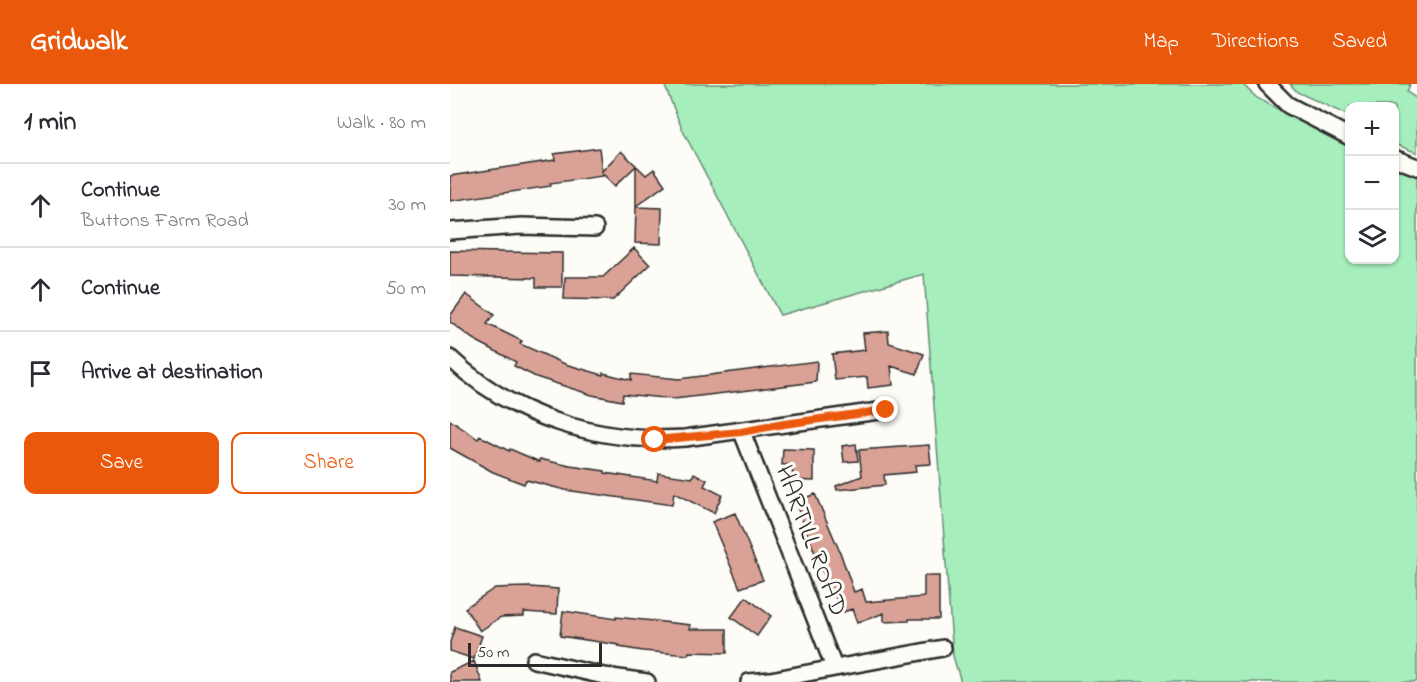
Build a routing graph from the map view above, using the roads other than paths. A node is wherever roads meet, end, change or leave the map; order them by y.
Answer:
1 (1266, 84) edge
2 (1345, 134) edge
3 (1399, 160) edge
4 (1417, 167) edge
5 (595, 228) dead end
6 (450, 231) edge
7 (450, 358) edge
8 (886, 410) dead end
9 (741, 432) junction
10 (943, 648) dead end
11 (534, 660) dead end
12 (834, 667) junction
13 (647, 682) edge
14 (749, 682) edge

1 - 2 street
3 - 4 street
5 - 6 street
7 - 9 street
8 - 9 street
9 - 12 street, HARTILL ROAD
10 - 12 street
11 - 13 street
12 - 14 street

